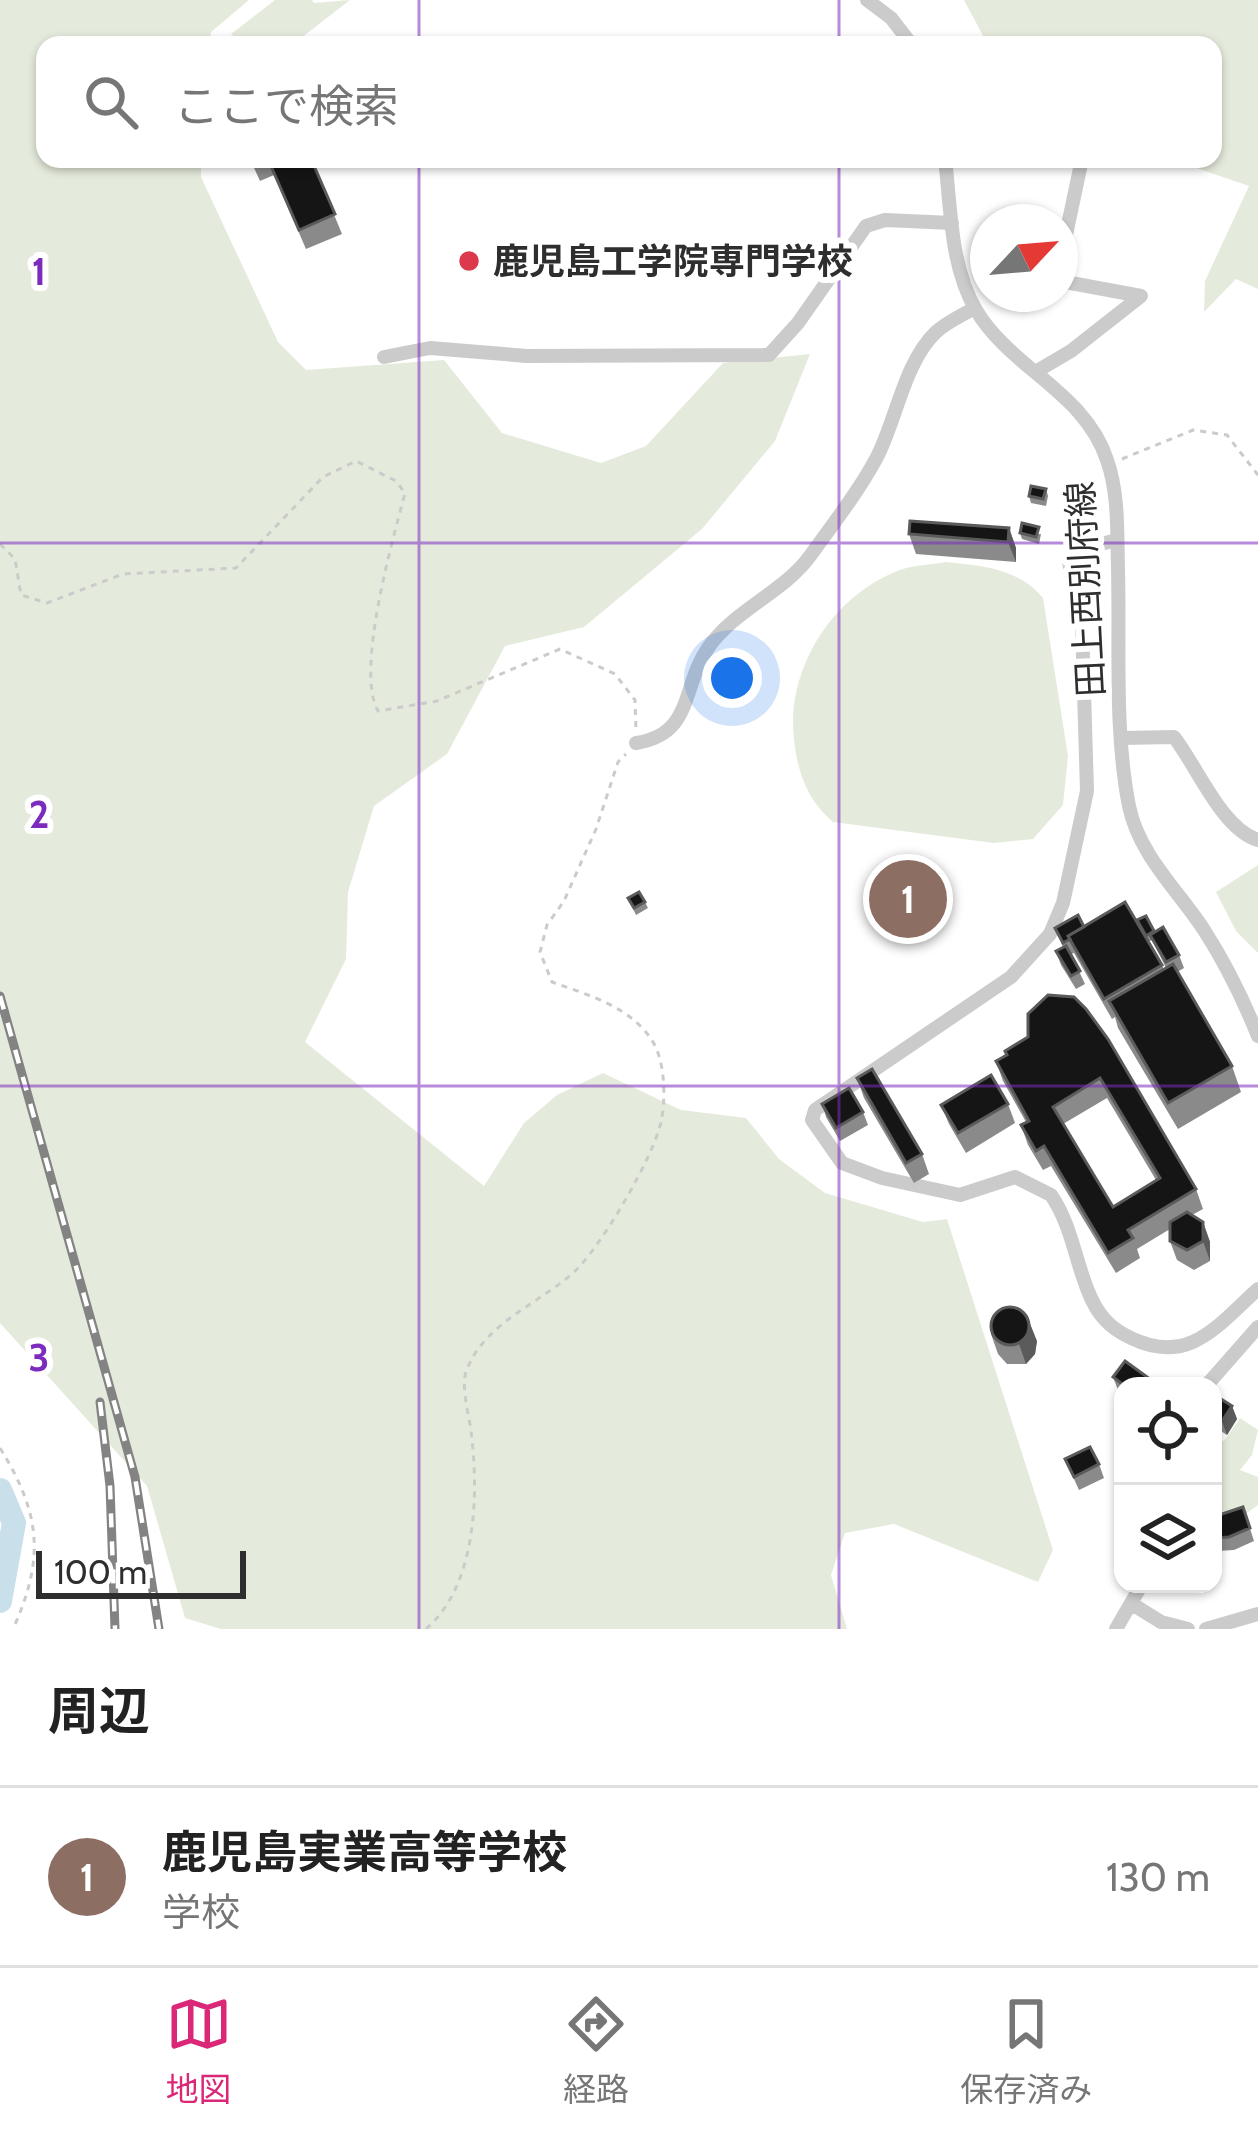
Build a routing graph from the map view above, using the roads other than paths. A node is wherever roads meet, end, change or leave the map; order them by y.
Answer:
1 (867, 0) edge
2 (905, 36) edge
3 (946, 168) edge
4 (1080, 168) edge
5 (1072, 204) edge
6 (952, 223) junction
7 (1078, 284) edge
8 (970, 294) edge
9 (970, 311) edge
10 (978, 312) edge
11 (384, 357) dead end
12 (1037, 371) junction
13 (1117, 540) junction
14 (1122, 738) junction
15 (636, 743) road end
16 (1258, 841) edge
17 (1258, 1036) edge
18 (1258, 1289) edge
19 (1258, 1328) edge
20 (1213, 1377) edge
21 (1138, 1593) edge
22 (1132, 1604) junction
23 (1258, 1614) edge
24 (1116, 1629) edge
25 (1188, 1629) edge
26 (1206, 1629) edge

1 - 2 street
3 - 6 street, 田上西別府線
4 - 5 street
6 - 8 street, 田上西別府線
6 - 11 street
7 - 12 street
9 - 15 street
10 - 12 street, 田上西別府線
12 - 13 street, 田上西別府線
13 - 14 street, 田上西別府線
13 - 18 street
14 - 16 street
14 - 17 street, 田上西別府線
19 - 20 street
21 - 22 street
22 - 24 street
22 - 25 street
23 - 26 street

